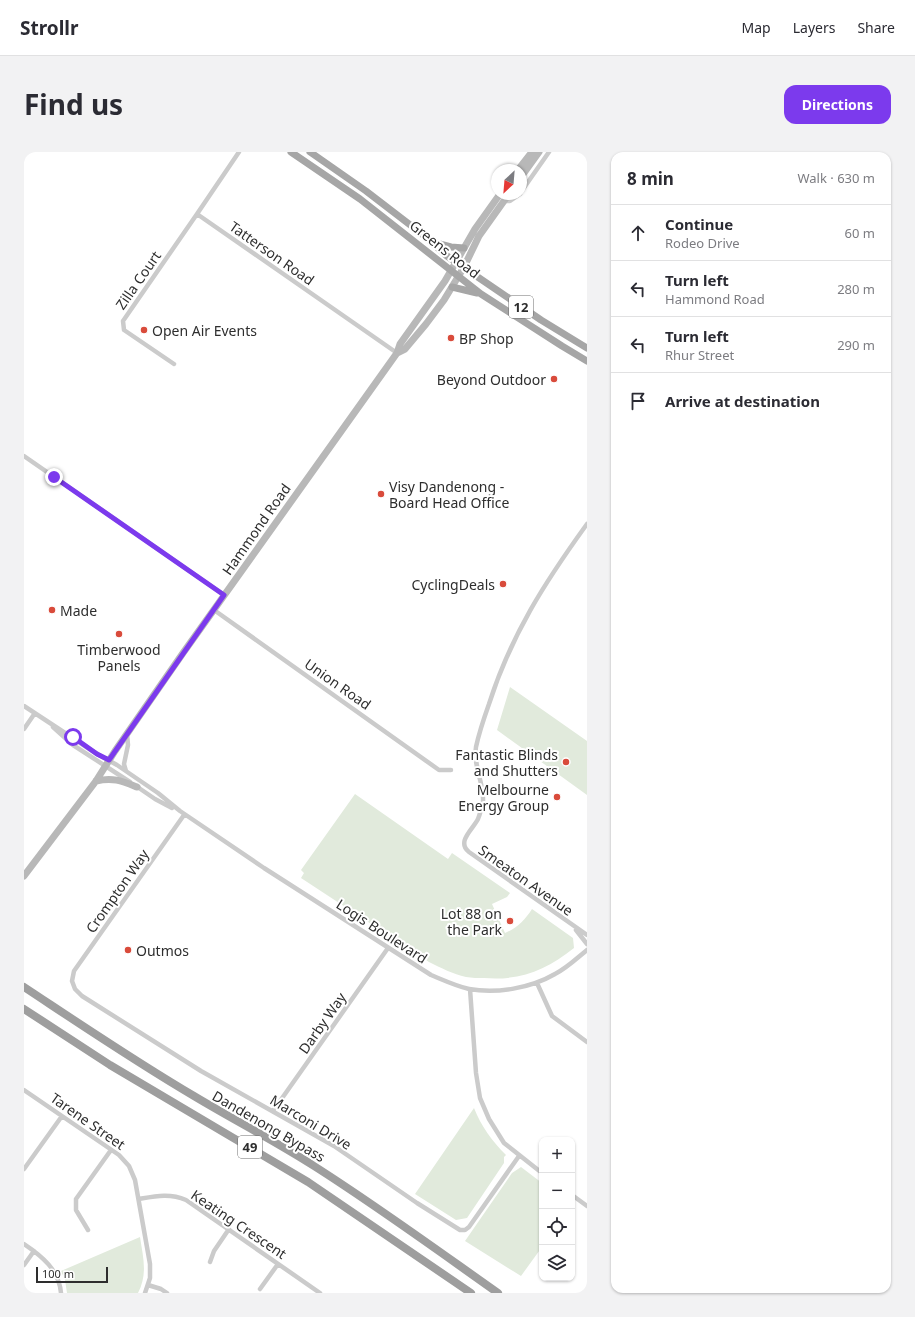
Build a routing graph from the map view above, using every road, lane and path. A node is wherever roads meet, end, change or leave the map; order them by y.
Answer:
1 (239, 152) edge
2 (291, 152) edge
3 (310, 152) edge
4 (532, 152) edge
5 (539, 152) edge
6 (549, 152) edge
7 (523, 164) edge
8 (527, 169) edge
9 (527, 183) edge
10 (356, 184) junction
11 (351, 193) junction
12 (496, 200) edge
13 (511, 200) edge
14 (504, 201) joint
15 (197, 214) junction
16 (430, 241) junction
17 (464, 248) junction
18 (456, 262) junction
19 (464, 267) junction
20 (451, 271) junction
21 (459, 277) junction
22 (452, 287) junction
23 (481, 294) junction
24 (587, 348) edge
25 (397, 353) junction
26 (587, 361) edge
27 (174, 364) dead end
28 (24, 456) edge
29 (587, 524) edge
30 (224, 595) junction
31 (214, 610) junction
32 (24, 706) edge
33 (35, 714) junction
34 (24, 729) edge
35 (127, 734) junction
36 (107, 763) junction
37 (451, 770) dead end
38 (126, 771) junction
39 (96, 781) junction
40 (137, 787) junction
41 (180, 812) junction
42 (184, 815) junction
43 (24, 876) edge
44 (574, 927) junction
45 (587, 936) edge
46 (587, 944) edge
47 (388, 948) junction
48 (587, 950) edge
49 (72, 981) joint
50 (537, 983) junction
51 (24, 987) edge
52 (470, 989) junction
53 (24, 1008) edge
54 (587, 1042) edge
55 (24, 1090) edge
56 (273, 1111) junction
57 (62, 1116) junction
58 (111, 1150) junction
59 (519, 1156) junction
60 (24, 1169) edge
61 (539, 1171) edge
62 (575, 1197) edge
63 (139, 1199) junction
64 (587, 1206) edge
65 (229, 1229) junction
66 (88, 1230) dead end
67 (24, 1244) edge
68 (34, 1251) junction
69 (210, 1262) dead end
70 (278, 1264) junction
71 (24, 1265) edge
72 (148, 1285) junction
73 (260, 1289) dead end
74 (61, 1293) edge
75 (145, 1293) edge
76 (167, 1293) edge
77 (320, 1293) edge
78 (471, 1293) edge
79 (498, 1293) edge

1 - 15 street
2 - 11 main road, Greens Road / 12
3 - 10 main road, Greens Road / 12
4 - 7 main road
5 - 8 main road
6 - 9 street
10 - 11 main road
10 - 16 main road, Greens Road / 12
11 - 20 main road, Greens Road / 12
12 - 17 main road, Hammond Road
13 - 14 street
14 - 19 main road, Hammond Road
15 - 25 street, Tatterson Road
15 - 27 street, Zilla Court
16 - 17 main road
16 - 18 main road, Greens Road / 12
17 - 18 main road, Hammond Road
18 - 19 main road, Greens Road / 12
18 - 20 main road, Hammond Road
19 - 21 main road, Hammond Road
19 - 24 main road, Greens Road / 12
20 - 21 main road, Greens Road / 12
20 - 25 main road, Hammond Road
21 - 22 main road, Hammond Road
21 - 23 main road, Greens Road / 12
22 - 23 main road
22 - 25 main road, Hammond Road
23 - 26 main road, Greens Road / 12
25 - 30 main road, Hammond Road
28 - 30 street
29 - 44 street, Smeaton Avenue
30 - 31 main road, Hammond Road
31 - 35 main road, Hammond Road
31 - 37 street, Union Road
32 - 33 street
33 - 34 street
33 - 36 street
35 - 36 main road, Hammond Road
35 - 38 street
36 - 38 street, Logis Boulevard
36 - 39 main road, Hammond Road
36 - 40 street, Logis Boulevard
38 - 41 street, Logis Boulevard
39 - 40 main road
39 - 43 main road, Hammond Road
40 - 41 street, Logis Boulevard
41 - 42 street, Logis Boulevard
42 - 47 street, Logis Boulevard
42 - 49 street, Crompton Way
44 - 45 street, Smeaton Avenue
44 - 46 street, Smeaton Avenue
47 - 52 street, Logis Boulevard
47 - 56 street, Darby Way
48 - 50 street, Logis Boulevard
49 - 56 street, Marconi Drive
50 - 52 street, Logis Boulevard
50 - 54 street
51 - 79 highway, Dandenong Bypass / 49
52 - 59 street
53 - 78 highway, Dandenong Bypass / 49
55 - 57 street, Tarene Street
56 - 59 street, Marconi Drive
57 - 58 street, Tarene Street
57 - 60 street
58 - 63 street, Tarene Street
58 - 66 street
59 - 61 street
62 - 64 street
63 - 65 street, Keating Crescent
63 - 72 street, Tarene Street
65 - 69 street
65 - 70 street, Keating Crescent
67 - 68 street
68 - 71 street
68 - 74 street
70 - 73 street
70 - 77 street, Keating Crescent
72 - 75 street, Tarene Street
72 - 76 street

